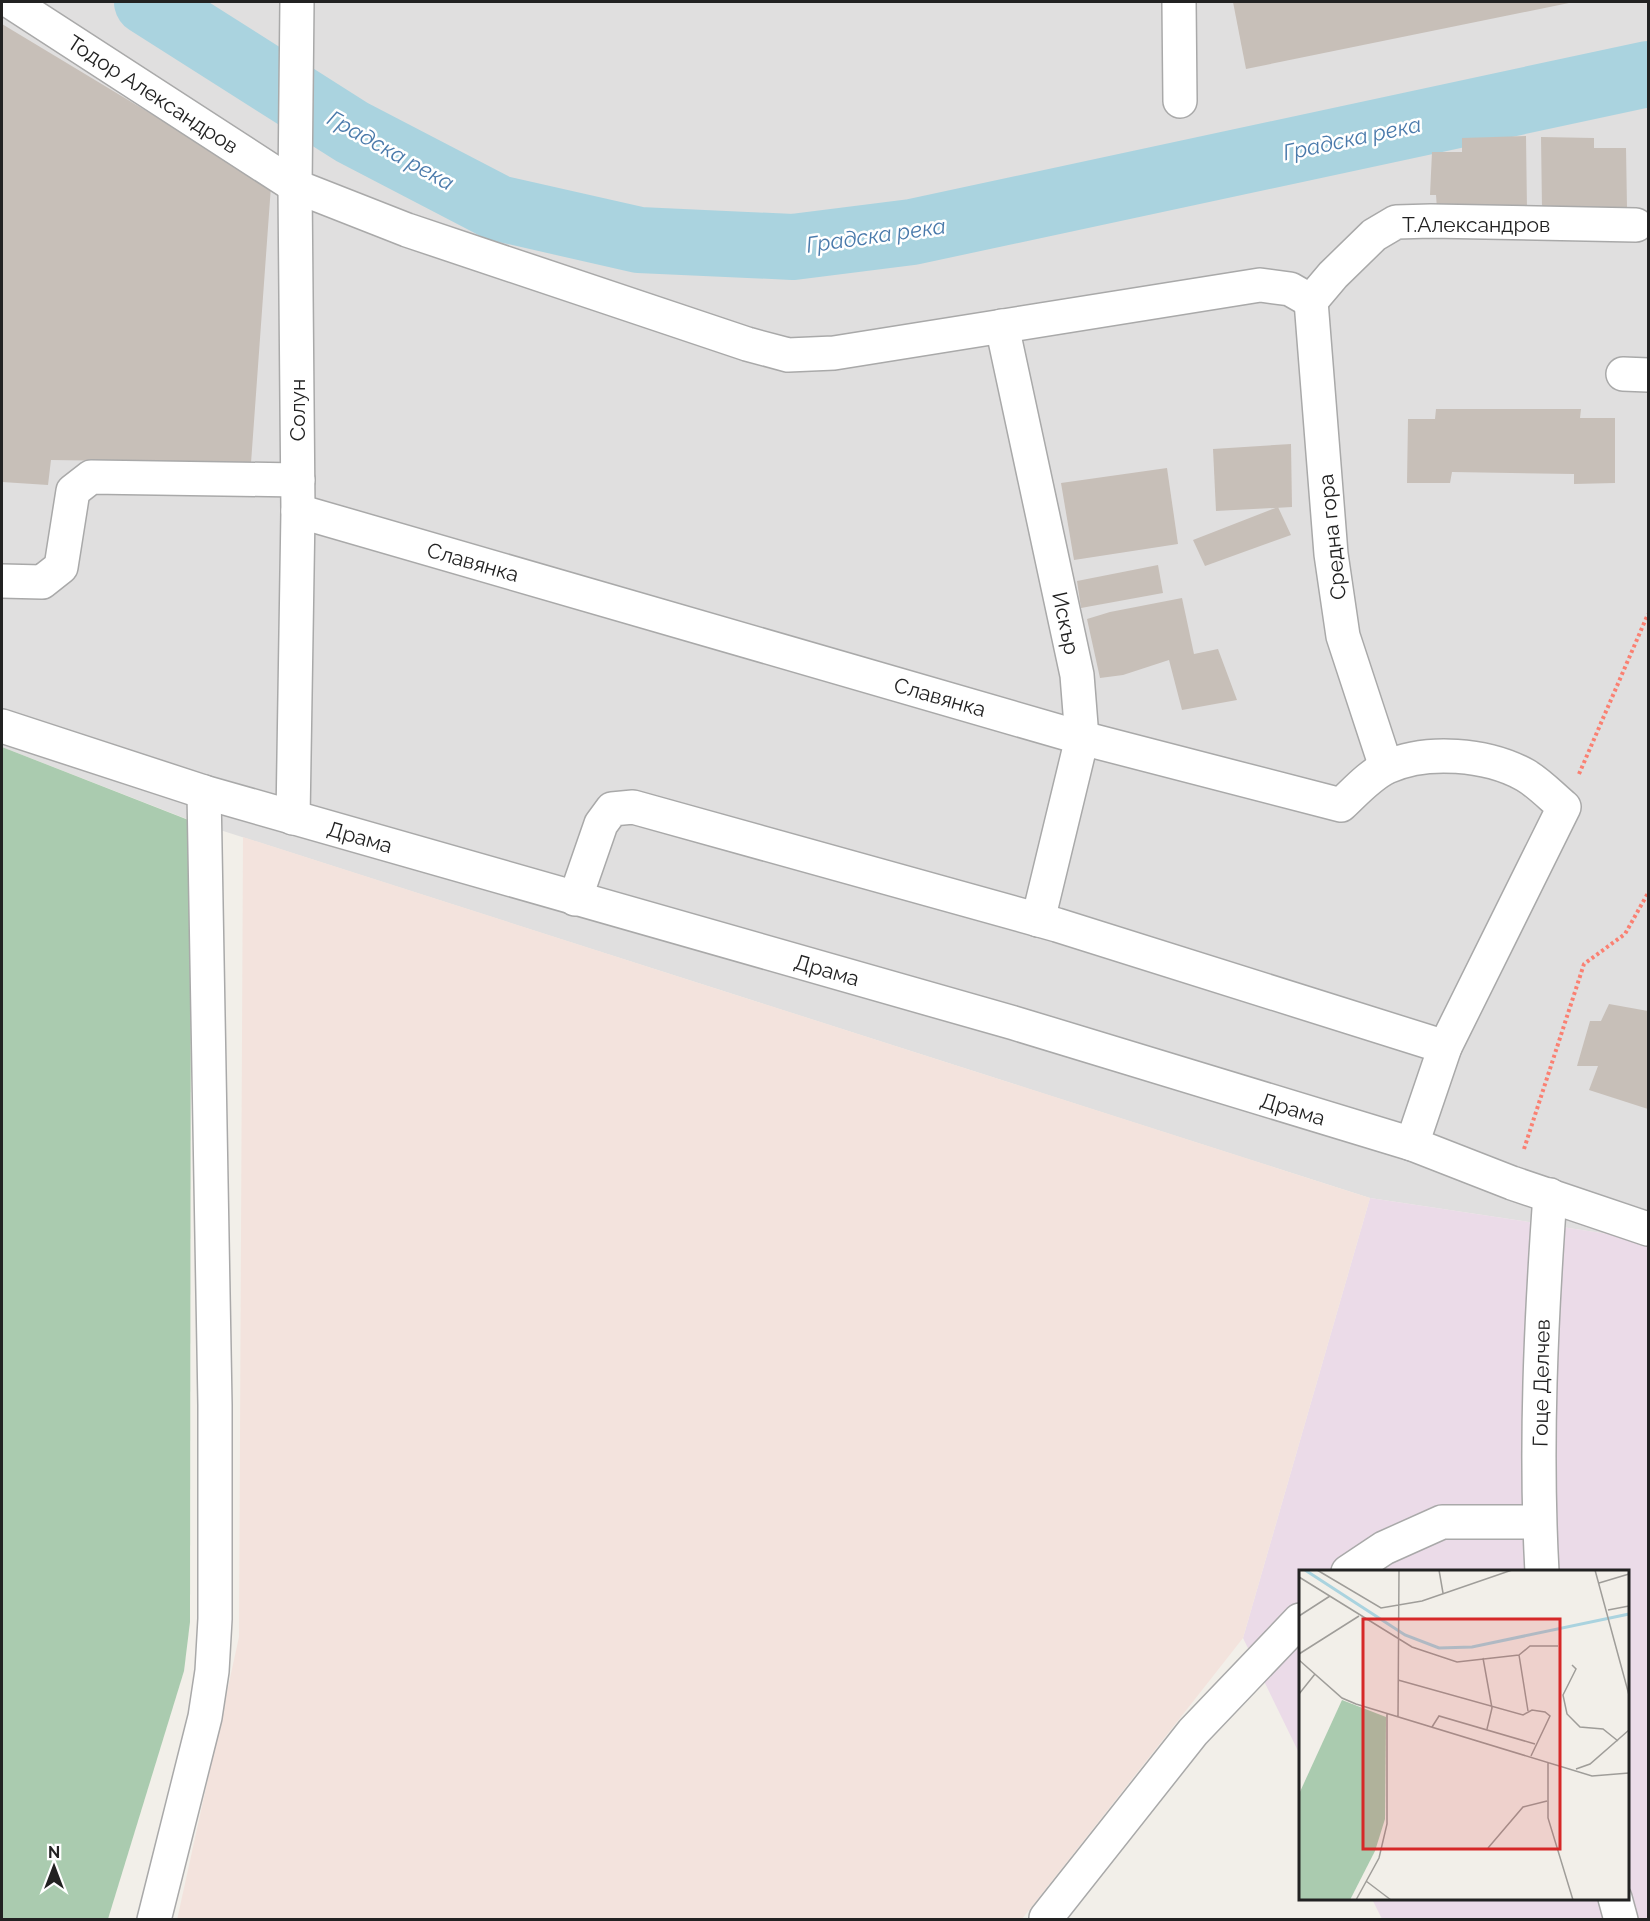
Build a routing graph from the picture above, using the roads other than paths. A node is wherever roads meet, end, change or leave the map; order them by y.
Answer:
1 (11, 2) edge
2 (297, 2) edge
3 (1179, 2) edge
4 (1180, 101) dead end
5 (295, 186) junction
6 (1636, 225) dead end
7 (1311, 300) junction
8 (1002, 326) junction
9 (298, 496) junction
10 (2, 580) edge
11 (2, 726) edge
12 (1082, 738) junction
13 (1386, 767) junction
14 (204, 792) junction
15 (293, 818) junction
16 (575, 899) junction
17 (1038, 920) junction
18 (1445, 1047) junction
19 (1412, 1144) junction
20 (1550, 1195) junction
21 (1648, 1229) edge
22 (1539, 1521) junction
23 (1351, 1570) edge
24 (1542, 1570) edge
25 (1299, 1621) edge
26 (1615, 1900) edge
27 (1046, 1918) edge
28 (154, 1920) edge
29 (1621, 1920) edge

1 - 5 street, Тодор Александров
2 - 5 street, Солун
3 - 4 street
5 - 8 street, Тодор Александров
5 - 9 street, Солун
6 - 7 street, Т.Александров
7 - 8 street, Тодор Александров
7 - 13 street, Средна гора
8 - 12 street, Искър
9 - 10 street, Славянка
9 - 12 street, Славянка
9 - 15 street, Солун
11 - 14 street, Драма
12 - 13 street, Славянка
12 - 17 street, Искър
13 - 18 street, Славянка
14 - 15 street, Драма
14 - 28 street
15 - 16 street, Драма
16 - 17 street
16 - 19 street, Драма
17 - 18 street
18 - 19 street
19 - 20 street, Драма
20 - 21 street, Драма
20 - 22 street, Гоце Делчев
22 - 23 street
22 - 24 street, Гоце Делчев
25 - 27 street
26 - 29 street

